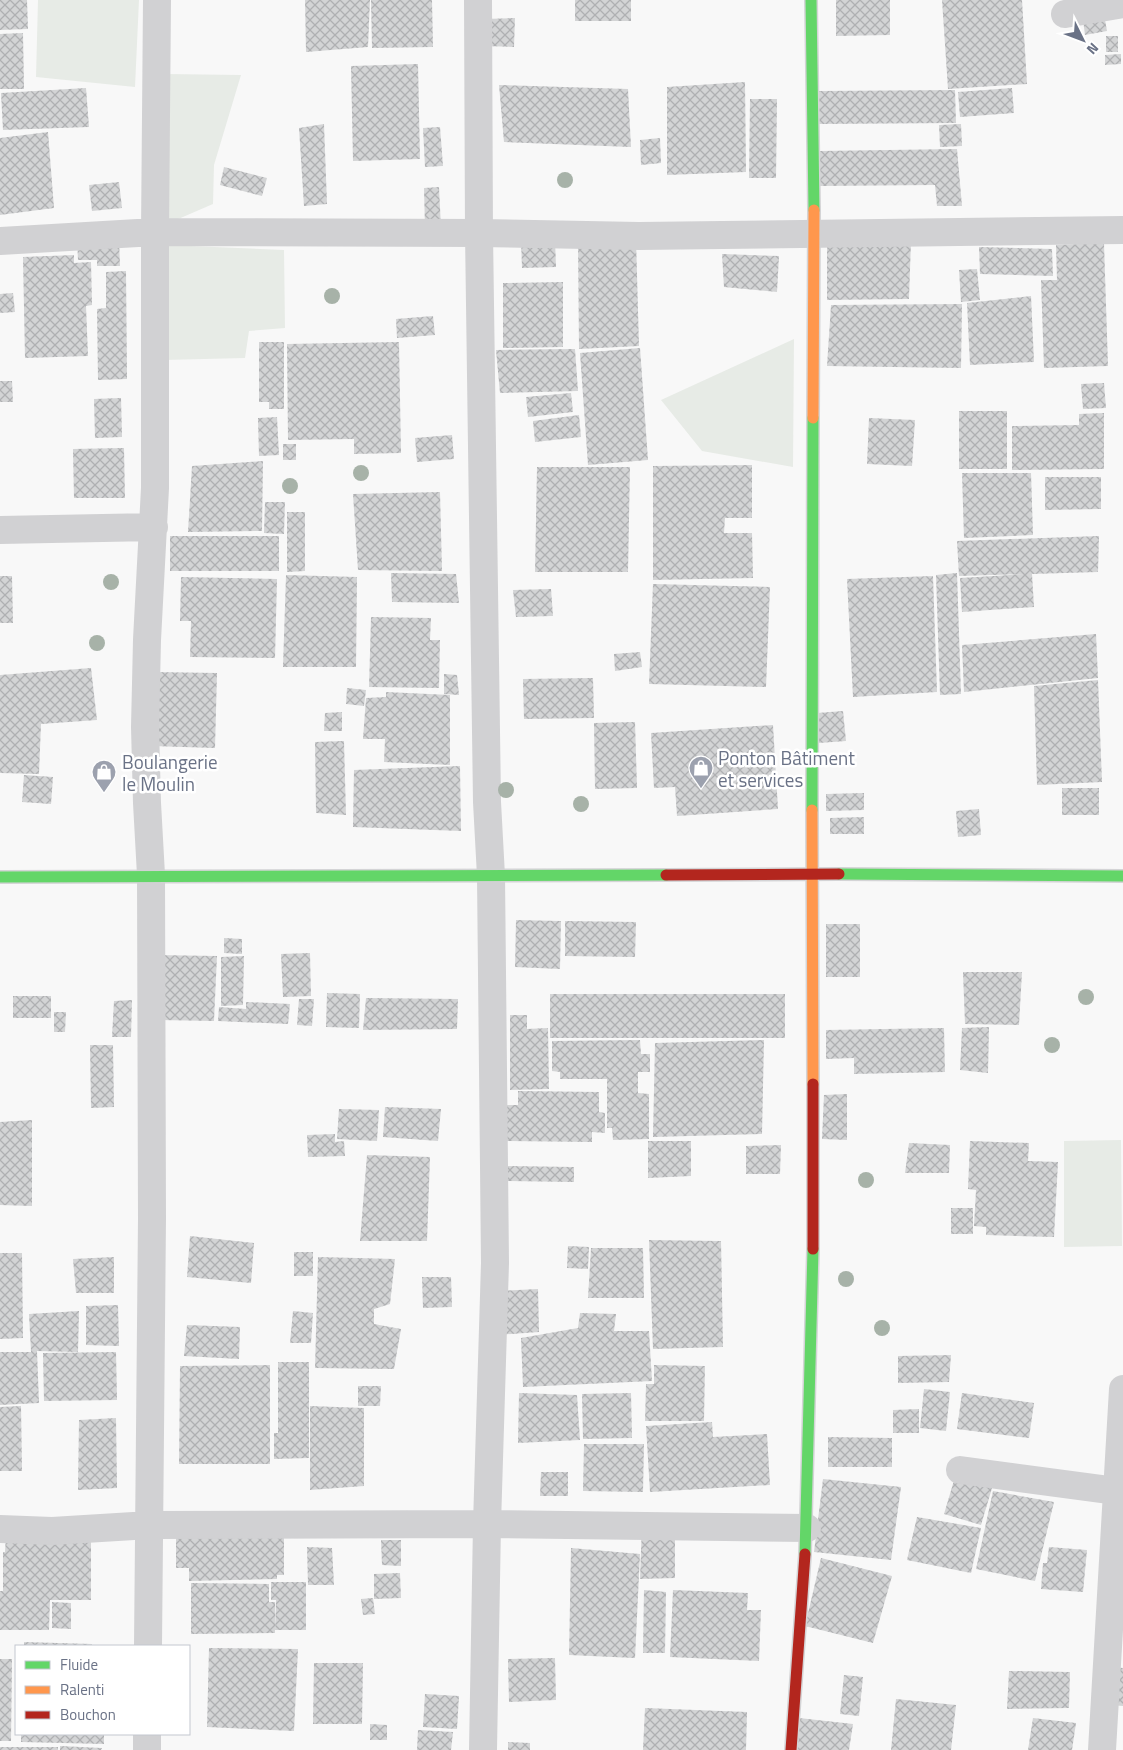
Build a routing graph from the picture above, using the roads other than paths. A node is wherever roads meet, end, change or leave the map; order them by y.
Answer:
1 (157, 0) edge
2 (478, 0) edge
3 (811, 0) edge
4 (1123, 4) edge
5 (1065, 14) dead end
6 (1123, 230) edge
7 (154, 232) junction
8 (479, 233) junction
9 (814, 235) junction
10 (0, 241) edge
11 (154, 527) junction
12 (0, 530) edge
13 (812, 874) junction
14 (151, 875) junction
15 (491, 876) junction
16 (1123, 876) edge
17 (0, 877) edge
18 (1123, 1389) edge
19 (960, 1470) dead end
20 (1120, 1492) edge
21 (487, 1524) junction
22 (150, 1525) junction
23 (808, 1528) junction
24 (0, 1529) edge
25 (148, 1645) edge
26 (147, 1735) edge
27 (147, 1750) edge
28 (482, 1750) edge
29 (791, 1750) edge
30 (1102, 1750) edge

1 - 7 street
2 - 8 street
3 - 9 main road
4 - 5 street
6 - 9 street
7 - 8 street
7 - 10 street
7 - 11 street
8 - 9 street
8 - 15 street
9 - 13 main road
11 - 12 street
11 - 14 street
13 - 15 main road
13 - 16 main road
13 - 23 main road
14 - 15 main road
14 - 17 main road
14 - 22 street
15 - 21 street
18 - 20 street
19 - 20 street
20 - 30 street
21 - 22 street
21 - 23 street
21 - 28 street
22 - 24 street
22 - 25 street
23 - 29 main road
26 - 27 street

